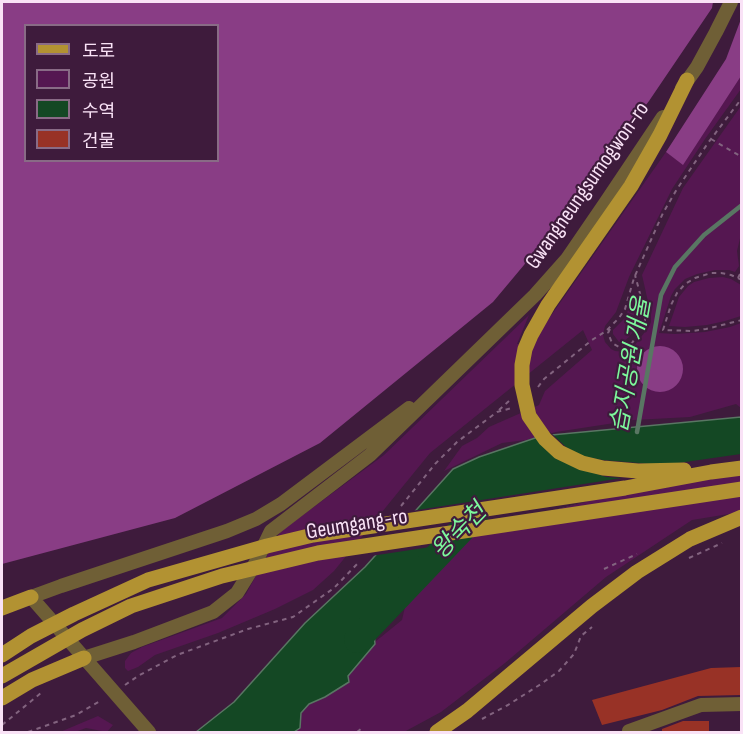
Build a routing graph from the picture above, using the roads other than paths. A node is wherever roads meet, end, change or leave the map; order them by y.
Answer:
1 (731, 2) edge
2 (687, 80) junction
3 (454, 374) junction
4 (741, 468) edge
5 (711, 472) junction
6 (741, 489) edge
7 (741, 517) edge
8 (31, 597) junction
9 (2, 608) edge
10 (2, 655) edge
11 (84, 658) junction
12 (2, 676) edge
13 (2, 698) edge
14 (741, 704) edge
15 (149, 732) edge
16 (437, 732) edge
17 (629, 732) edge

1 - 2 street, Gwangneungsumogwon-ro
2 - 3 street, Gwangneungsumogwon-ro
2 - 5 main road
3 - 8 street
3 - 11 street
4 - 5 main road, Geumgang-ro
5 - 10 main road, Geumgang-ro
6 - 12 main road, Geumgang-ro
7 - 16 main road
8 - 9 main road
8 - 11 street
11 - 13 main road
11 - 15 street
14 - 17 street

